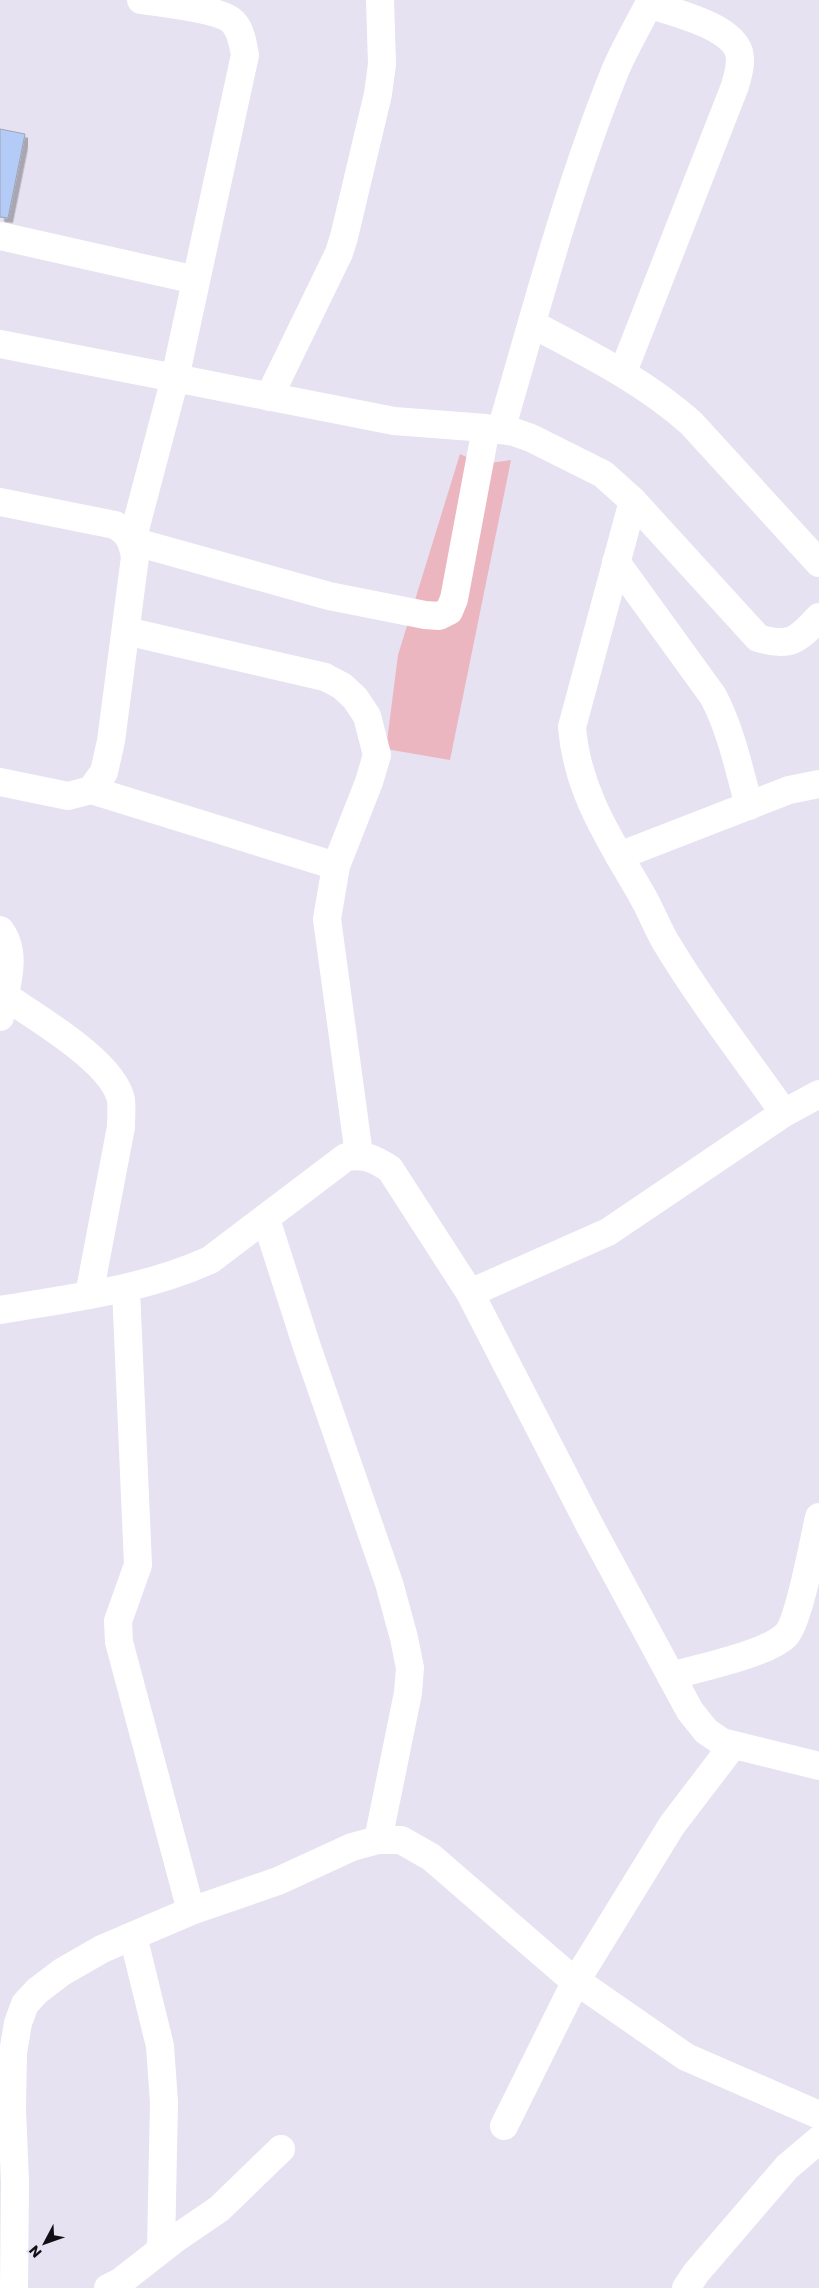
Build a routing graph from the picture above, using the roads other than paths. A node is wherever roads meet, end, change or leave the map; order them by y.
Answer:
1 (141, 0) edge
2 (380, 0) edge
3 (650, 2) edge
4 (0, 236) edge
5 (196, 280) junction
6 (532, 324) junction
7 (0, 344) edge
8 (623, 372) junction
9 (175, 378) junction
10 (269, 397) junction
11 (494, 429) junction
12 (634, 501) junction
13 (0, 502) edge
14 (132, 541) junction
15 (616, 562) junction
16 (819, 563) edge
17 (819, 617) edge
18 (126, 631) junction
19 (0, 782) edge
20 (819, 784) edge
21 (91, 790) junction
22 (749, 806) junction
23 (619, 856) junction
24 (336, 866) junction
25 (0, 930) edge
26 (2, 1006) edge
27 (819, 1094) edge
28 (784, 1113) junction
29 (359, 1155) junction
30 (266, 1219) junction
31 (126, 1289) junction
32 (470, 1293) junction
33 (89, 1295) junction
34 (0, 1310) edge
35 (819, 1517) edge
36 (671, 1676) junction
37 (732, 1745) junction
38 (819, 1766) edge
39 (378, 1840) junction
40 (191, 1910) junction
41 (133, 1936) junction
42 (576, 1981) junction
43 (816, 2107) edge
44 (504, 2126) dead end
45 (819, 2140) edge
46 (281, 2149) dead end
47 (161, 2249) junction
48 (14, 2288) edge
49 (108, 2288) edge
50 (686, 2288) edge

1 - 5 street
2 - 10 street
3 - 6 street
3 - 8 street
4 - 5 street
5 - 9 street
6 - 8 street
6 - 11 street
7 - 9 street
8 - 16 street
9 - 10 street
9 - 14 street
10 - 11 street
11 - 12 street
11 - 14 street
12 - 15 street
12 - 17 street
13 - 14 street
14 - 18 street
15 - 22 street
15 - 23 street
18 - 21 street
18 - 24 street
19 - 21 street
20 - 22 street
21 - 24 street
22 - 23 street
23 - 28 street
24 - 29 street
25 - 26 street
26 - 33 street
27 - 28 street
28 - 32 street
29 - 30 street
29 - 32 street
30 - 31 street
30 - 39 street
31 - 33 street
31 - 40 street
32 - 36 street
33 - 34 street
35 - 36 street
36 - 37 street
37 - 38 street
37 - 42 street
39 - 40 street
39 - 42 street
40 - 41 street
41 - 47 street
41 - 48 street
42 - 43 street
42 - 44 street
45 - 50 street
46 - 47 street
47 - 49 street

